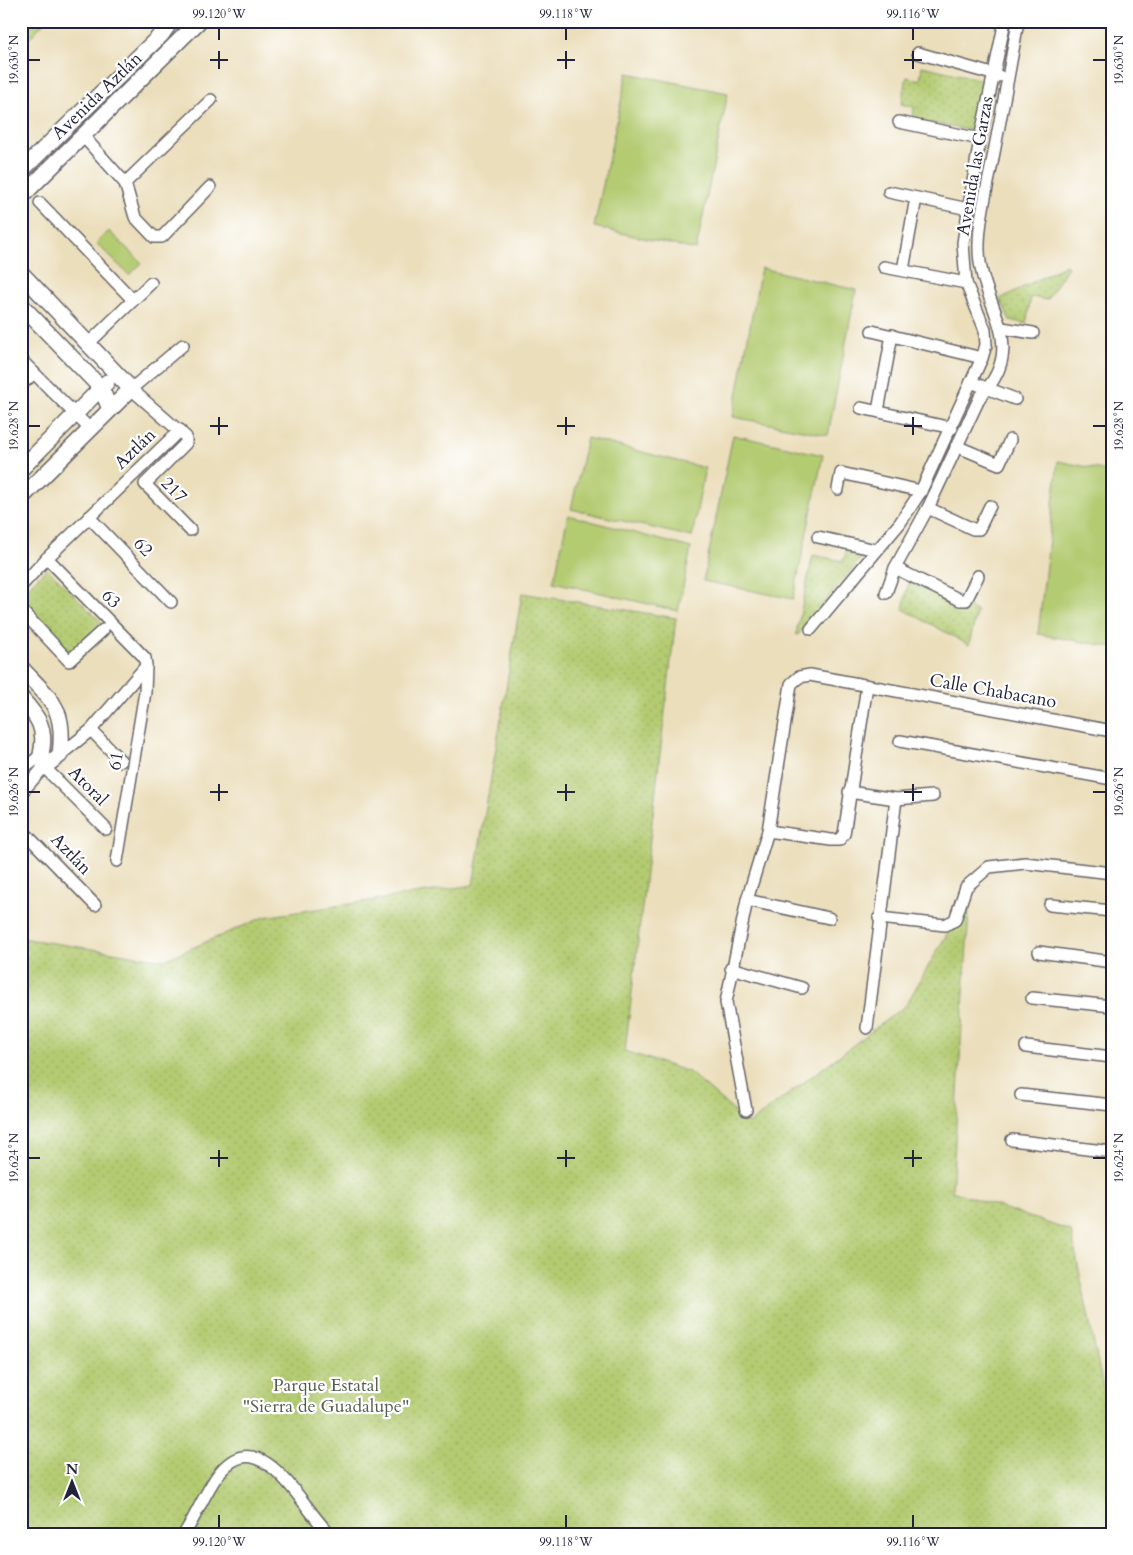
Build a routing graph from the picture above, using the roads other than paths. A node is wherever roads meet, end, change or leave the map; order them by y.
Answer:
1 (172, 21) edge
2 (199, 21) edge
3 (1004, 21) edge
4 (1018, 21) edge
5 (918, 53) dead end
6 (992, 75) junction
7 (1008, 77) junction
8 (211, 100) dead end
9 (899, 122) dead end
10 (84, 136) junction
11 (980, 139) junction
12 (21, 171) edge
13 (125, 183) junction
14 (210, 187) dead end
15 (889, 192) dead end
16 (21, 197) edge
17 (916, 198) junction
18 (40, 203) dead end
19 (968, 209) junction
20 (884, 267) dead end
21 (903, 270) junction
22 (21, 272) edge
23 (151, 283) dead end
24 (966, 283) junction
25 (133, 300) junction
26 (21, 305) edge
27 (1002, 328) junction
28 (872, 331) dead end
29 (1033, 333) dead end
30 (892, 335) junction
31 (89, 343) junction
32 (183, 345) dead end
33 (982, 358) junction
34 (21, 360) edge
35 (34, 373) junction
36 (118, 373) junction
37 (971, 382) junction
38 (21, 385) edge
39 (101, 388) junction
40 (131, 389) junction
41 (988, 389) junction
42 (1014, 399) dead end
43 (861, 408) dead end
44 (110, 409) junction
45 (878, 411) junction
46 (74, 416) junction
47 (952, 428) junction
48 (90, 429) junction
49 (180, 430) junction
50 (1010, 440) dead end
51 (956, 446) junction
52 (21, 468) edge
53 (838, 489) dead end
54 (921, 491) junction
55 (21, 498) edge
56 (990, 506) dead end
57 (928, 508) junction
58 (89, 517) junction
59 (900, 523) junction
60 (190, 530) dead end
61 (913, 532) junction
62 (818, 537) dead end
63 (876, 550) junction
64 (46, 558) junction
65 (895, 568) junction
66 (978, 576) dead end
67 (21, 586) edge
68 (886, 593) dead end
69 (170, 602) dead end
70 (21, 610) edge
71 (811, 629) dead end
72 (103, 630) dead end
73 (146, 666) junction
74 (21, 668) edge
75 (867, 686) junction
76 (21, 698) edge
77 (91, 730) junction
78 (1112, 731) edge
79 (900, 741) dead end
80 (60, 755) junction
81 (43, 761) junction
82 (121, 761) dead end
83 (21, 771) edge
84 (1112, 780) edge
85 (849, 792) junction
86 (21, 793) edge
87 (932, 796) dead end
88 (896, 799) junction
89 (21, 829) edge
90 (106, 829) dead end
91 (768, 831) junction
92 (117, 861) dead end
93 (1112, 873) edge
94 (747, 900) junction
95 (96, 904) dead end
96 (1050, 905) dead end
97 (1112, 911) edge
98 (829, 918) dead end
99 (879, 918) junction
100 (1039, 952) dead end
101 (1112, 962) edge
102 (731, 968) junction
103 (802, 988) dead end
104 (1032, 998) dead end
105 (1112, 1006) edge
106 (868, 1028) dead end
107 (1026, 1047) dead end
108 (1112, 1057) edge
109 (1022, 1095) dead end
110 (1112, 1104) edge
111 (746, 1110) dead end
112 (1012, 1140) dead end
113 (1112, 1152) edge
114 (184, 1534) edge
115 (330, 1534) edge

1 - 12 street, Avenida Aztlán
2 - 10 street, Avenida Aztlán
3 - 6 street, Avenida las Garzas
4 - 7 street, Avenida las Garzas
5 - 6 street
6 - 7 street
6 - 11 street, Avenida las Garzas
7 - 27 street, Avenida las Garzas
8 - 13 street
9 - 11 street
10 - 13 street
10 - 16 street, Avenida Aztlán
11 - 19 street, Avenida las Garzas
13 - 14 street
15 - 17 street
17 - 19 street
17 - 21 street
18 - 25 street
19 - 24 street, Avenida las Garzas
20 - 21 street
21 - 24 street
22 - 31 street
23 - 25 street
24 - 33 street, Avenida las Garzas
25 - 31 street
26 - 39 street
27 - 29 street
27 - 41 street, Avenida las Garzas
28 - 30 street
30 - 33 street
30 - 45 street
31 - 36 street
32 - 40 street
33 - 37 street, Avenida las Garzas
34 - 35 street
35 - 38 street
35 - 46 street
36 - 39 street
36 - 40 street
37 - 41 street
37 - 47 street, Avenida las Garzas
39 - 44 street
39 - 46 street
40 - 44 street
40 - 49 street, Aztlán
41 - 42 street
41 - 51 street, Avenida las Garzas
43 - 45 street
44 - 48 street
45 - 47 street
46 - 48 street
46 - 52 street
47 - 54 street, Avenida las Garzas
48 - 55 street
49 - 58 street, Aztlán
49 - 60 street, 217
50 - 51 street
51 - 57 street, Avenida las Garzas
53 - 54 street
54 - 59 street, Avenida las Garzas
56 - 57 street
57 - 61 street, Avenida las Garzas
58 - 64 street, Aztlán
58 - 69 street, 62
59 - 61 street
59 - 63 street
61 - 65 street
62 - 63 street
63 - 71 street
64 - 67 street, Aztlán
64 - 73 street, 63
65 - 66 street
65 - 68 street
70 - 72 street
73 - 77 street, Atoral
73 - 92 street, 61
74 - 80 street
75 - 78 street, Calle Chabacano
75 - 85 street
75 - 91 street, Calle Chabacano
76 - 81 street
77 - 80 street, Atoral
77 - 82 street
79 - 84 street
80 - 81 street
81 - 83 street
81 - 86 street
81 - 90 street, Atoral
85 - 88 street
85 - 91 street
87 - 88 street
88 - 99 street
89 - 95 street, Aztlán
91 - 94 street
93 - 99 street
94 - 98 street
94 - 102 street
96 - 97 street
99 - 106 street
100 - 101 street
102 - 103 street
102 - 111 street
104 - 105 street
107 - 108 street
109 - 110 street
112 - 113 street
114 - 115 street

